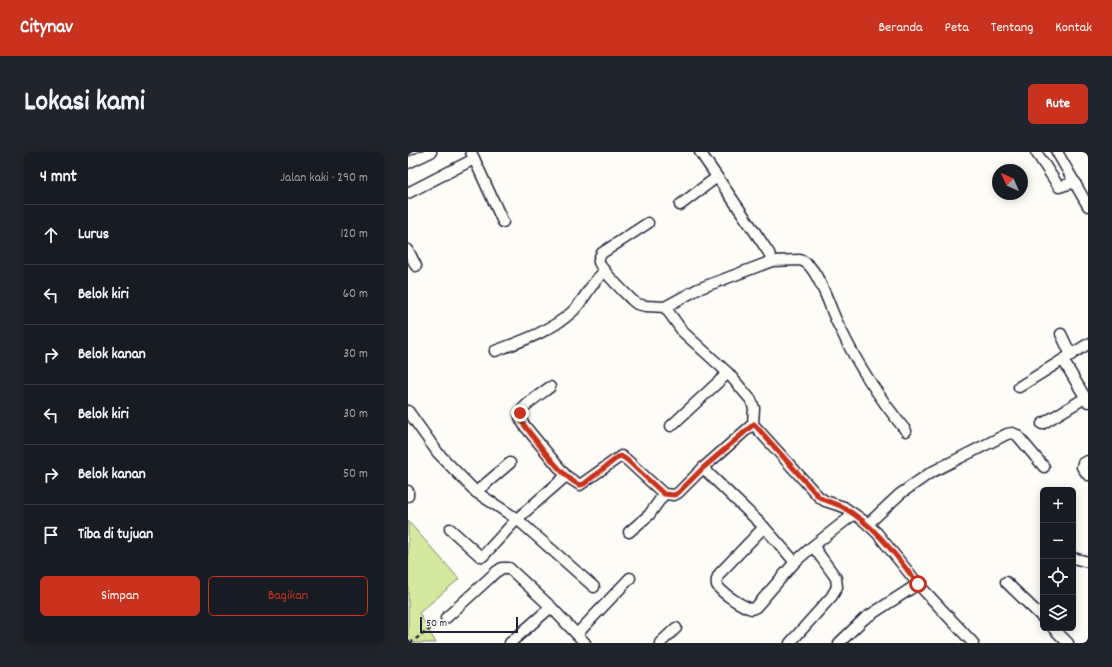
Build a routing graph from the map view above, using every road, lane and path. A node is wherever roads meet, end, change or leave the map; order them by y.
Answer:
1 (431, 152) edge
2 (700, 152) edge
3 (1036, 152) edge
4 (1057, 152) edge
5 (473, 155) edge
6 (408, 163) edge
7 (717, 177) junction
8 (1075, 182) junction
9 (408, 192) edge
10 (680, 205) dead end
11 (1088, 206) edge
12 (503, 222) dead end
13 (648, 223) dead end
14 (408, 250) edge
15 (772, 261) junction
16 (416, 266) dead end
17 (605, 270) junction
18 (665, 307) junction
19 (1061, 334) dead end
20 (1088, 344) edge
21 (495, 351) dead end
22 (1067, 357) junction
23 (728, 373) junction
24 (550, 387) dead end
25 (1019, 387) dead end
26 (1087, 400) edge
27 (409, 415) edge
28 (754, 424) junction
29 (1042, 424) dead end
30 (671, 426) dead end
31 (906, 431) dead end
32 (1088, 461) edge
33 (510, 463) dead end
34 (1044, 467) dead end
35 (703, 468) junction
36 (1088, 475) edge
37 (566, 476) junction
38 (408, 491) edge
39 (476, 492) junction
40 (664, 494) junction
41 (408, 496) edge
42 (854, 514) junction
43 (517, 519) junction
44 (868, 524) junction
45 (764, 527) junction
46 (450, 529) dead end
47 (629, 532) dead end
48 (813, 546) junction
49 (1076, 559) edge
50 (796, 562) junction
51 (1088, 562) edge
52 (630, 578) dead end
53 (1006, 582) dead end
54 (918, 584) junction
55 (594, 587) dead end
56 (551, 607) junction
57 (1040, 615) edge
58 (446, 618) joint
59 (676, 628) dead end
60 (1056, 631) edge
61 (577, 634) junction
62 (410, 643) edge
63 (510, 643) edge
64 (585, 643) edge
65 (660, 643) edge
66 (790, 643) edge
67 (839, 643) edge
68 (973, 643) edge
69 (1068, 643) edge

1 - 6 street
2 - 7 street
3 - 8 street
4 - 8 street
5 - 9 street
5 - 12 street
7 - 10 street
7 - 15 street
8 - 11 street
13 - 17 street
14 - 16 street
15 - 18 street
15 - 31 street
17 - 18 street
17 - 21 street
18 - 23 street
19 - 22 street
20 - 22 street
22 - 25 street
22 - 26 street
23 - 28 street
23 - 30 street
24 - 37 street
26 - 29 street
27 - 39 street
28 - 35 street
28 - 42 street
32 - 36 street
33 - 39 street
34 - 44 street
35 - 40 street
35 - 45 street
37 - 40 street
37 - 43 street
38 - 41 street
39 - 43 street
40 - 47 street
42 - 44 street
42 - 48 street
43 - 46 street
43 - 55 street
44 - 54 street
45 - 50 street
45 - 50 street
48 - 50 street
48 - 66 street
49 - 51 street
52 - 61 street
53 - 57 street
54 - 67 street
54 - 68 street
56 - 58 street
56 - 61 street
56 - 63 street
58 - 62 path
59 - 65 street
60 - 69 street
61 - 64 street

